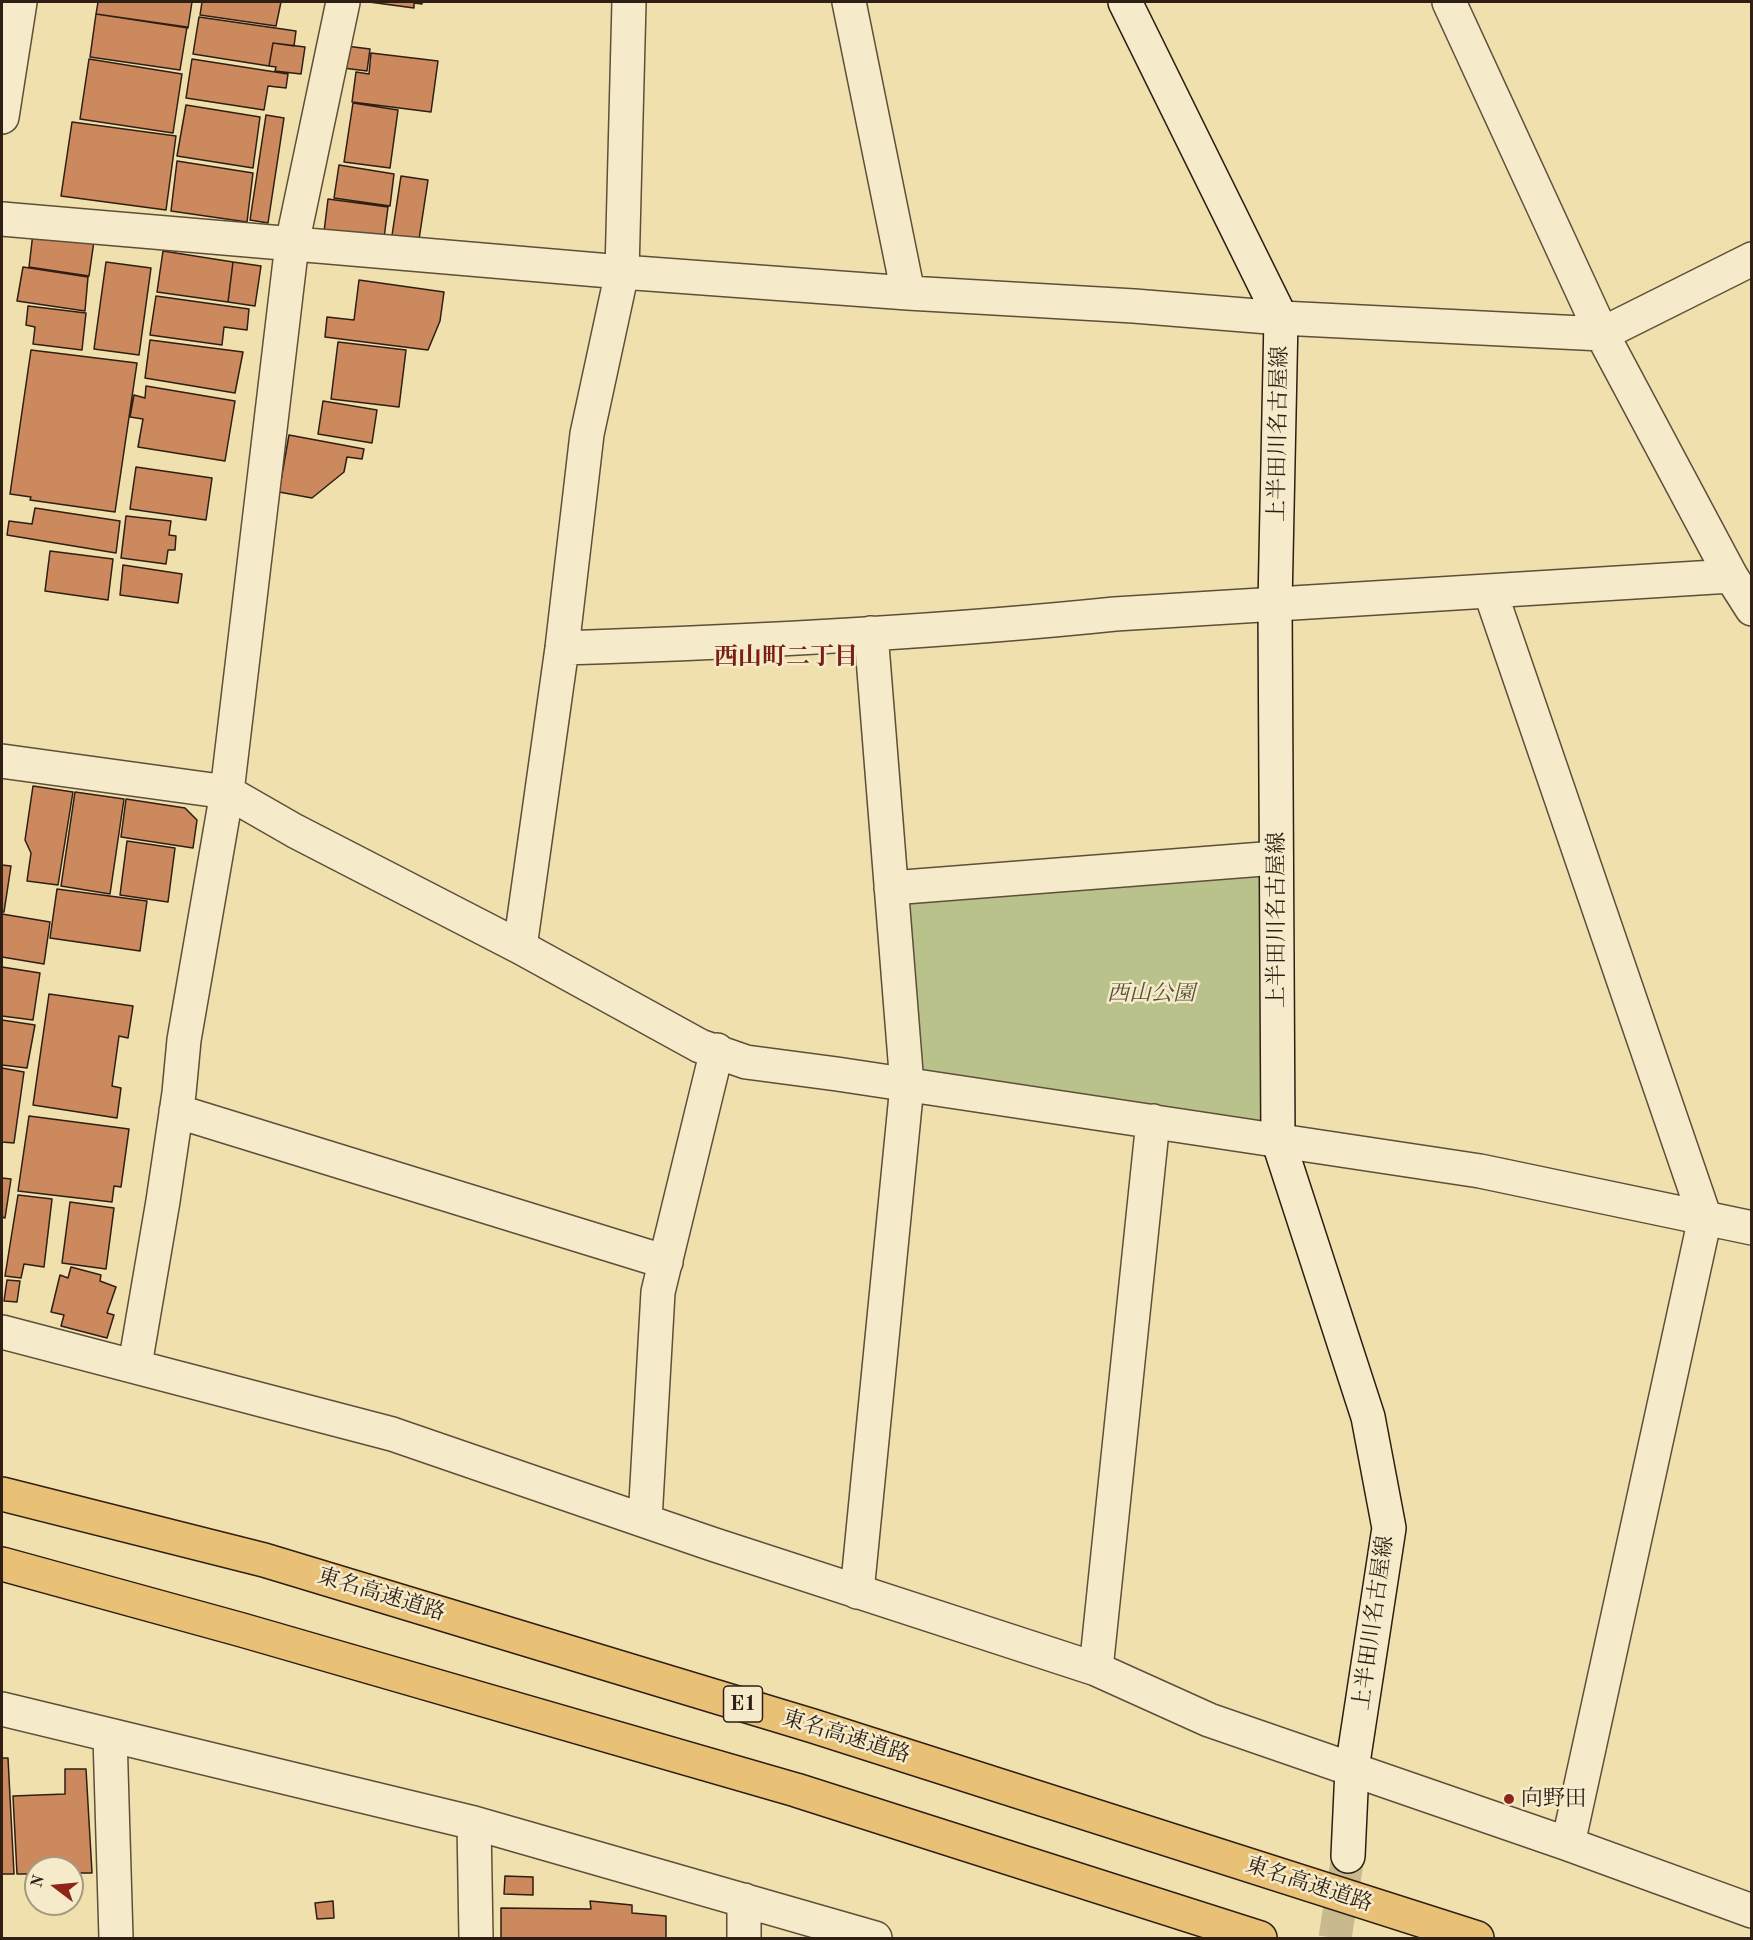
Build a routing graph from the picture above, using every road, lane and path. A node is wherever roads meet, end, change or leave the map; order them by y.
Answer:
1 (20, 2) edge
2 (343, 2) edge
3 (629, 2) edge
4 (849, 2) edge
5 (1125, 2) edge
6 (1449, 2) edge
7 (2, 117) edge
8 (2, 219) edge
9 (292, 244) junction
10 (1752, 260) edge
11 (622, 272) junction
12 (908, 293) junction
13 (1281, 318) junction
14 (1602, 333) junction
15 (1731, 576) junction
16 (1490, 591) junction
17 (1275, 604) junction
18 (1752, 609) edge
19 (871, 633) junction
20 (562, 648) junction
21 (2, 761) edge
22 (227, 792) junction
23 (1276, 858) junction
24 (891, 888) junction
25 (520, 947) junction
26 (717, 1050) junction
27 (907, 1085) junction
28 (176, 1111) junction
29 (1153, 1121) junction
30 (1278, 1140) junction
31 (1705, 1218) junction
32 (1752, 1228) edge
33 (666, 1262) junction
34 (2, 1332) edge
35 (135, 1365) junction
36 (2, 1494) edge
37 (645, 1520) junction
38 (2, 1564) edge
39 (857, 1592) junction
40 (1096, 1669) junction
41 (2, 1709) edge
42 (110, 1736) junction
43 (1352, 1769) junction
44 (474, 1823) junction
45 (1568, 1844) junction
46 (1348, 1856) tunnel mouth
47 (744, 1900) junction
48 (1752, 1911) edge
49 (116, 1938) edge
50 (476, 1938) edge
51 (744, 1938) edge
52 (875, 1938) edge
53 (1260, 1938) edge
54 (1477, 1938) edge

1 - 7 street
2 - 9 street
3 - 11 street
4 - 12 street
5 - 13 street, 上半田川名古屋線
6 - 14 street
8 - 9 street
9 - 11 street
9 - 22 street
10 - 14 street
11 - 12 street
11 - 20 street
12 - 13 street
13 - 14 street
13 - 17 street, 上半田川名古屋線
14 - 15 street
15 - 16 street
15 - 18 street
16 - 17 street
16 - 31 street
17 - 19 street
17 - 23 street, 上半田川名古屋線
19 - 20 street
19 - 24 street
20 - 25 street
21 - 22 street
22 - 25 street
22 - 28 street
23 - 24 street
23 - 30 street, 上半田川名古屋線
24 - 27 street
25 - 26 street
26 - 27 street
26 - 33 street
27 - 29 street
27 - 39 street
28 - 33 street
28 - 35 street
29 - 30 street
29 - 40 street
30 - 31 street
30 - 43 street, 上半田川名古屋線
31 - 32 street
31 - 45 street
33 - 37 street
34 - 35 street
35 - 37 street
36 - 54 highway, 東名高速道路 / E1
37 - 39 street
38 - 53 highway
39 - 40 street
40 - 43 street
41 - 42 street
42 - 44 street
42 - 49 street
43 - 45 street
43 - 46 street, 上半田川名古屋線
44 - 47 street
44 - 50 street
45 - 48 street
47 - 51 street
47 - 52 street

